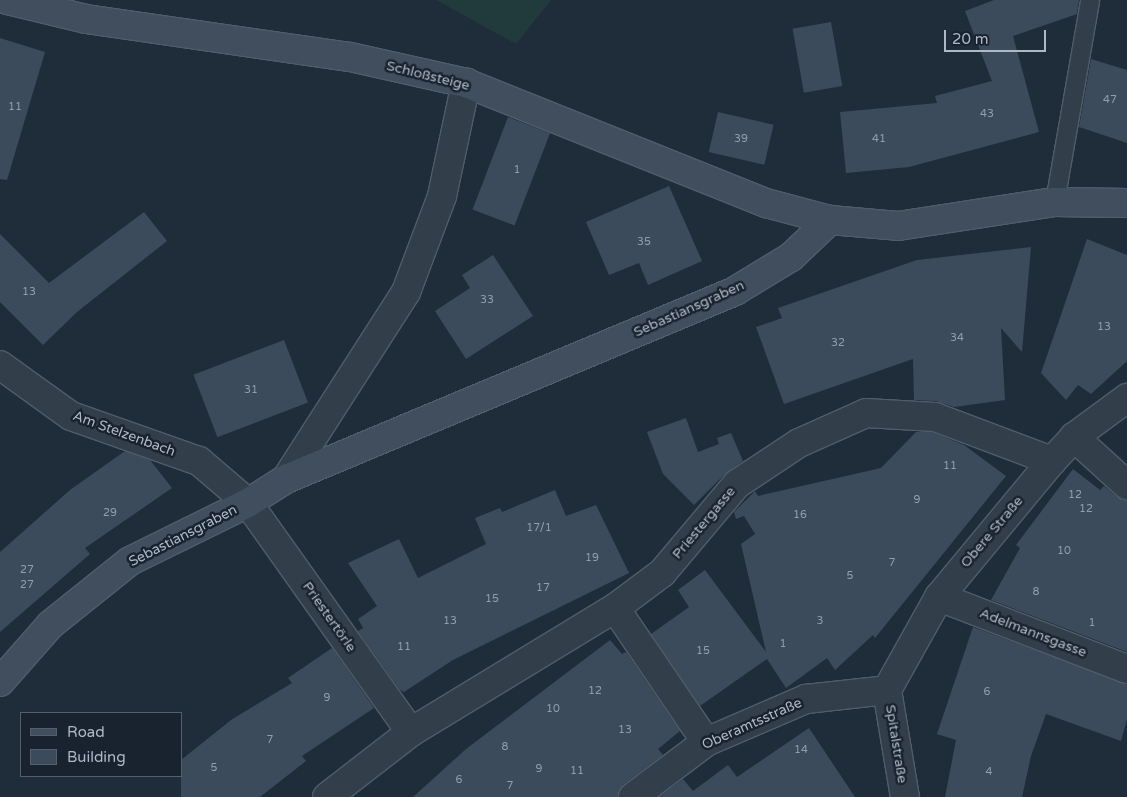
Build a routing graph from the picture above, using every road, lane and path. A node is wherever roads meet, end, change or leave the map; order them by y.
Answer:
1 (8, 0) edge
2 (1090, 1) edge
3 (466, 83) junction
4 (1055, 202) junction
5 (1127, 203) edge
6 (830, 220) junction
7 (0, 365) edge
8 (1127, 398) edge
9 (1074, 437) junction
10 (1052, 460) junction
11 (286, 479) junction
12 (1127, 485) edge
13 (248, 503) junction
14 (939, 597) junction
15 (615, 608) junction
16 (1127, 668) edge
17 (0, 682) edge
18 (887, 690) junction
19 (411, 732) junction
20 (706, 742) junction
21 (327, 797) edge
22 (633, 797) edge
23 (905, 797) edge

1 - 3 street, Schloßsteige
2 - 4 lane
3 - 6 street, Schloßsteige
3 - 11 street, Sebastiansgraben
4 - 5 street
4 - 6 street
6 - 11 street, Sebastiansgraben
7 - 13 street, Am Stelzenbach
8 - 9 street, Obere Straße
9 - 10 street, Obere Straße
9 - 12 street
10 - 14 street, Obere Straße
10 - 15 street, Priestergasse
11 - 13 street, Sebastiansgraben
13 - 17 street, Sebastiansgraben
13 - 19 street, Priestertörle
14 - 16 street, Adelmannsgasse
14 - 18 street, Obere Straße
15 - 19 street, Priestergasse
15 - 20 street
18 - 20 street, Oberamtsstraße
18 - 23 street, Spitalstraße
19 - 21 street, Priestergasse
20 - 22 street, Oberamtsstraße

